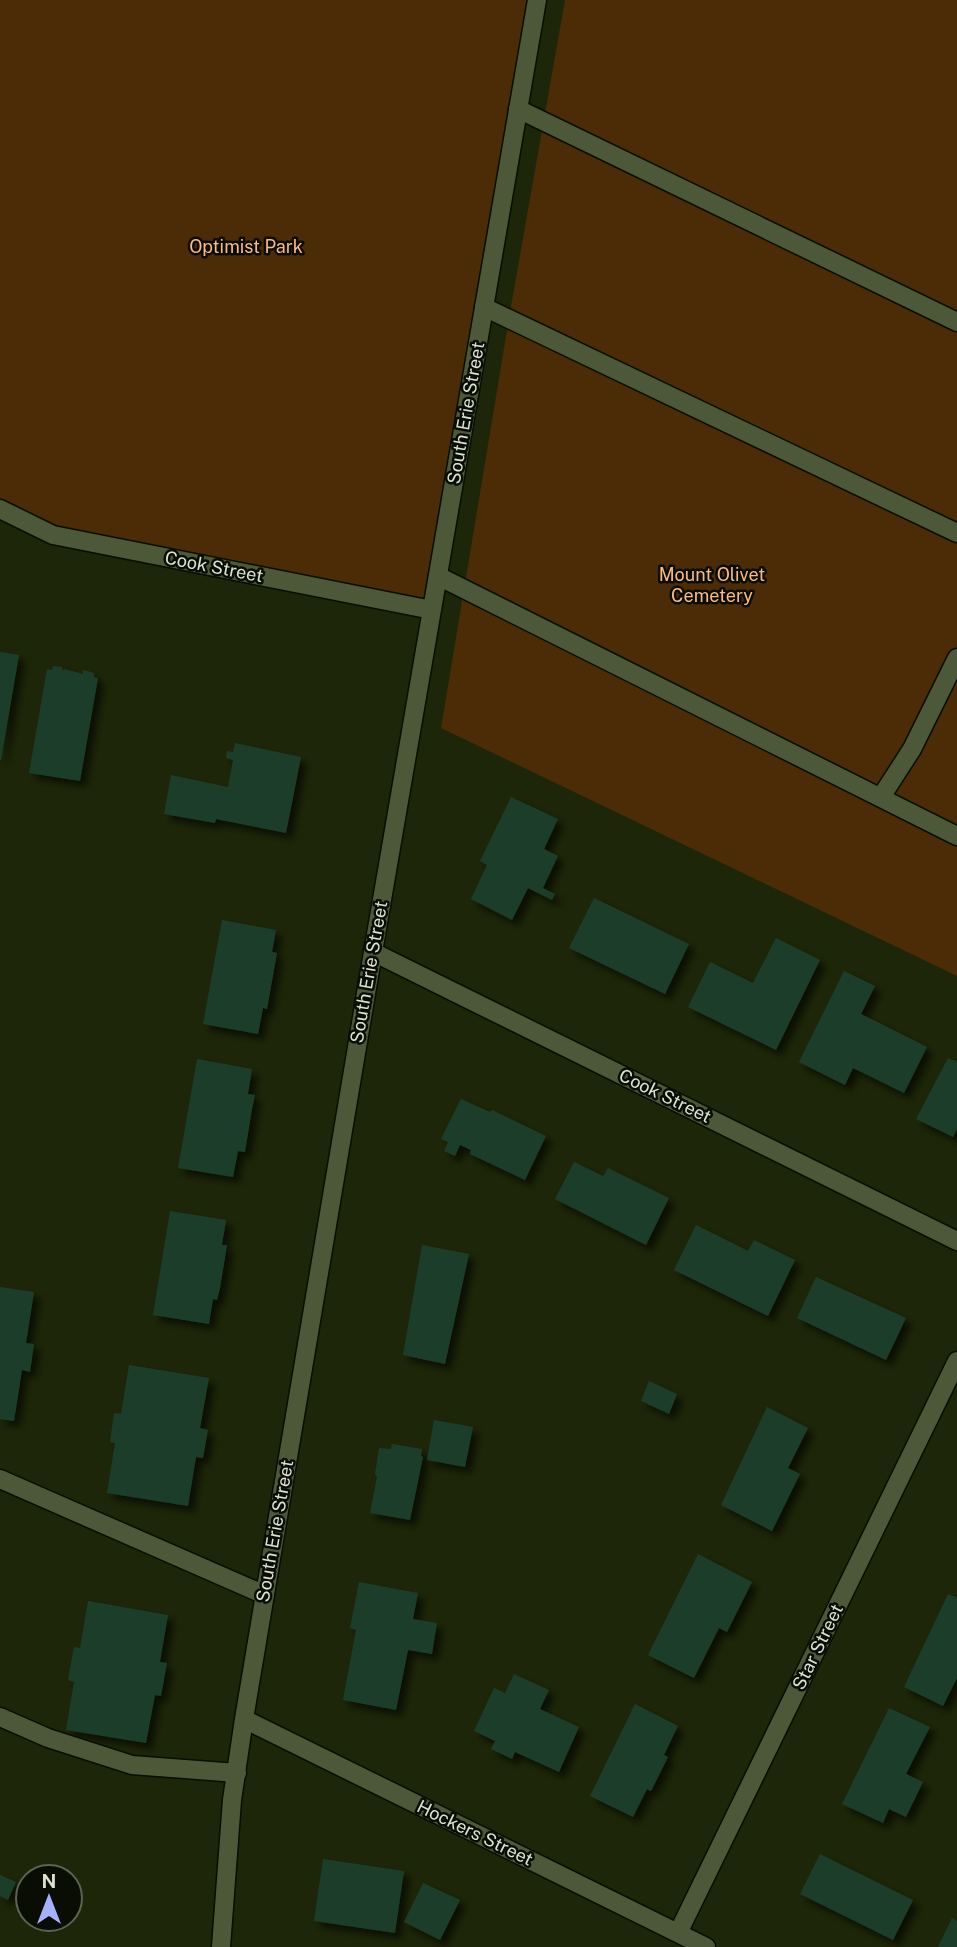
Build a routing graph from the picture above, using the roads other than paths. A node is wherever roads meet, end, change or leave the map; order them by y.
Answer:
1 (537, 0) edge
2 (518, 109) junction
3 (484, 307) junction
4 (957, 322) edge
5 (0, 509) edge
6 (957, 533) edge
7 (438, 576) junction
8 (432, 610) junction
9 (957, 658) edge
10 (881, 797) junction
11 (957, 835) edge
12 (373, 952) junction
13 (957, 1241) edge
14 (957, 1361) edge
15 (0, 1479) edge
16 (265, 1595) junction
17 (0, 1717) edge
18 (244, 1719) junction
19 (237, 1773) junction
20 (678, 1933) junction
21 (221, 1947) edge
22 (706, 1947) edge

1 - 2 street, South Erie Street
2 - 3 street, South Erie Street
2 - 4 street
3 - 6 street
3 - 7 street, South Erie Street
5 - 8 street, Cook Street
7 - 8 street, South Erie Street
7 - 10 street
8 - 12 street, South Erie Street
9 - 10 street
10 - 11 street
12 - 13 street, Cook Street
12 - 16 street, South Erie Street
14 - 20 street, Star Street
15 - 16 street
16 - 18 street, South Erie Street
17 - 19 street
18 - 19 street, South Erie Street
18 - 20 street, Hockers Street
19 - 21 street, South Erie Street
20 - 22 street, Hockers Street

